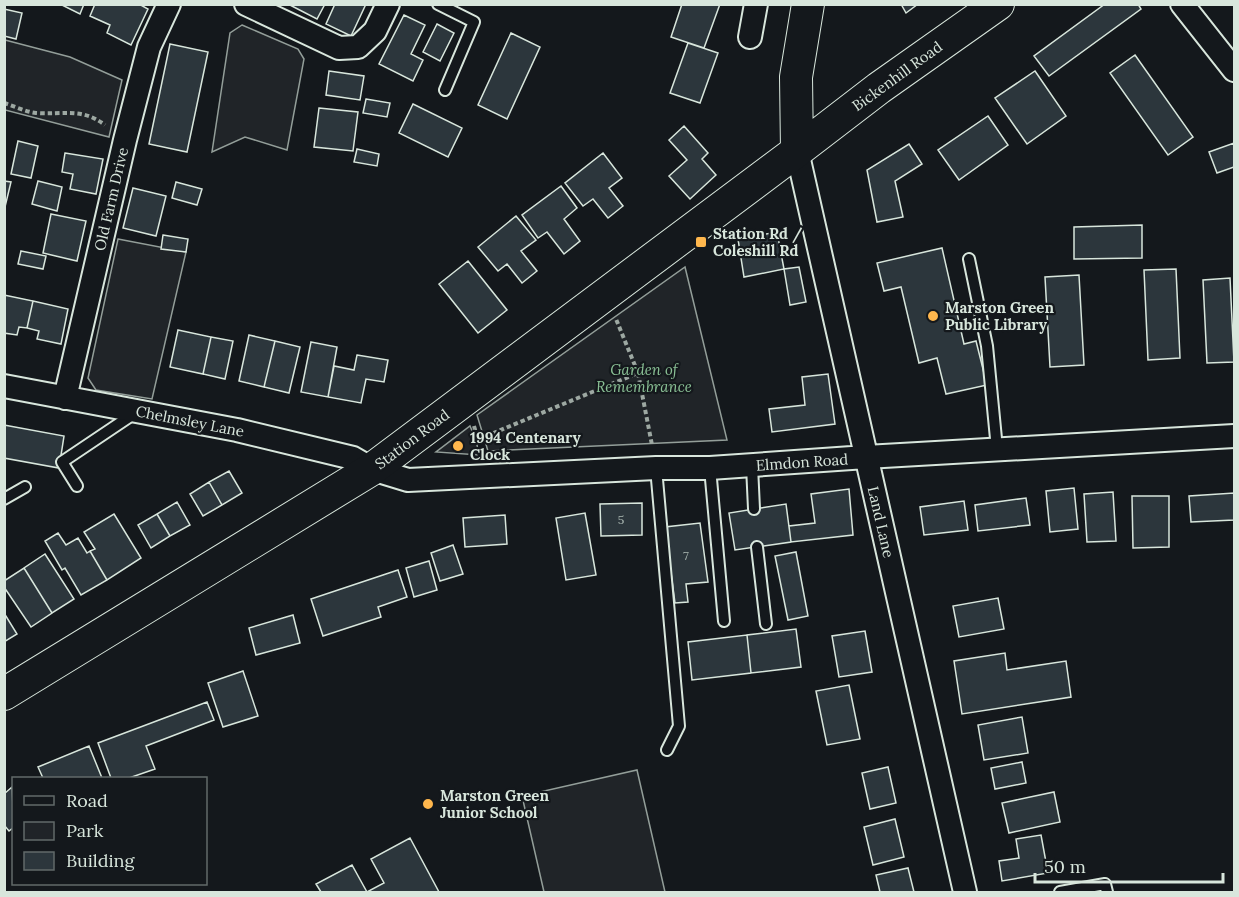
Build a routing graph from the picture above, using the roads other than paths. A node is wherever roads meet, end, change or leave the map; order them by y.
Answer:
1 (169, 4) edge
2 (246, 4) edge
3 (388, 4) edge
4 (438, 4) edge
5 (756, 4) edge
6 (808, 4) edge
7 (998, 4) edge
8 (1182, 4) edge
9 (750, 37) dead end
10 (1234, 70) edge
11 (445, 90) dead end
12 (798, 151) junction
13 (969, 259) dead end
14 (4, 386) edge
15 (65, 398) junction
16 (138, 411) junction
17 (1234, 436) edge
18 (997, 449) junction
19 (866, 457) junction
20 (654, 458) junction
21 (752, 466) junction
22 (710, 468) junction
23 (372, 469) junction
24 (77, 486) dead end
25 (26, 487) dead end
26 (4, 500) edge
27 (754, 509) dead end
28 (757, 547) dead end
29 (724, 621) dead end
30 (766, 624) dead end
31 (4, 694) edge
32 (668, 750) dead end
33 (965, 892) edge
34 (1060, 892) edge
35 (1107, 892) edge

1 - 15 street, Old Farm Drive
2 - 3 street
4 - 11 lane
5 - 9 street
6 - 12 street
7 - 12 street, Bickenhill Road
8 - 10 street
12 - 19 street, Land Lane
12 - 23 street, Station Road
13 - 18 lane
14 - 15 street, Chelmsley Lane
15 - 16 street, Chelmsley Lane
16 - 23 street, Chelmsley Lane
16 - 24 lane
17 - 18 street, Elmdon Road
18 - 19 street, Elmdon Road
19 - 21 street, Elmdon Road
19 - 33 street, Land Lane
20 - 22 street, Elmdon Road
20 - 23 street, Elmdon Road
20 - 32 lane
21 - 22 street, Elmdon Road
21 - 27 lane
22 - 29 lane
23 - 31 street, Station Road
25 - 26 lane
28 - 30 lane
34 - 35 lane

